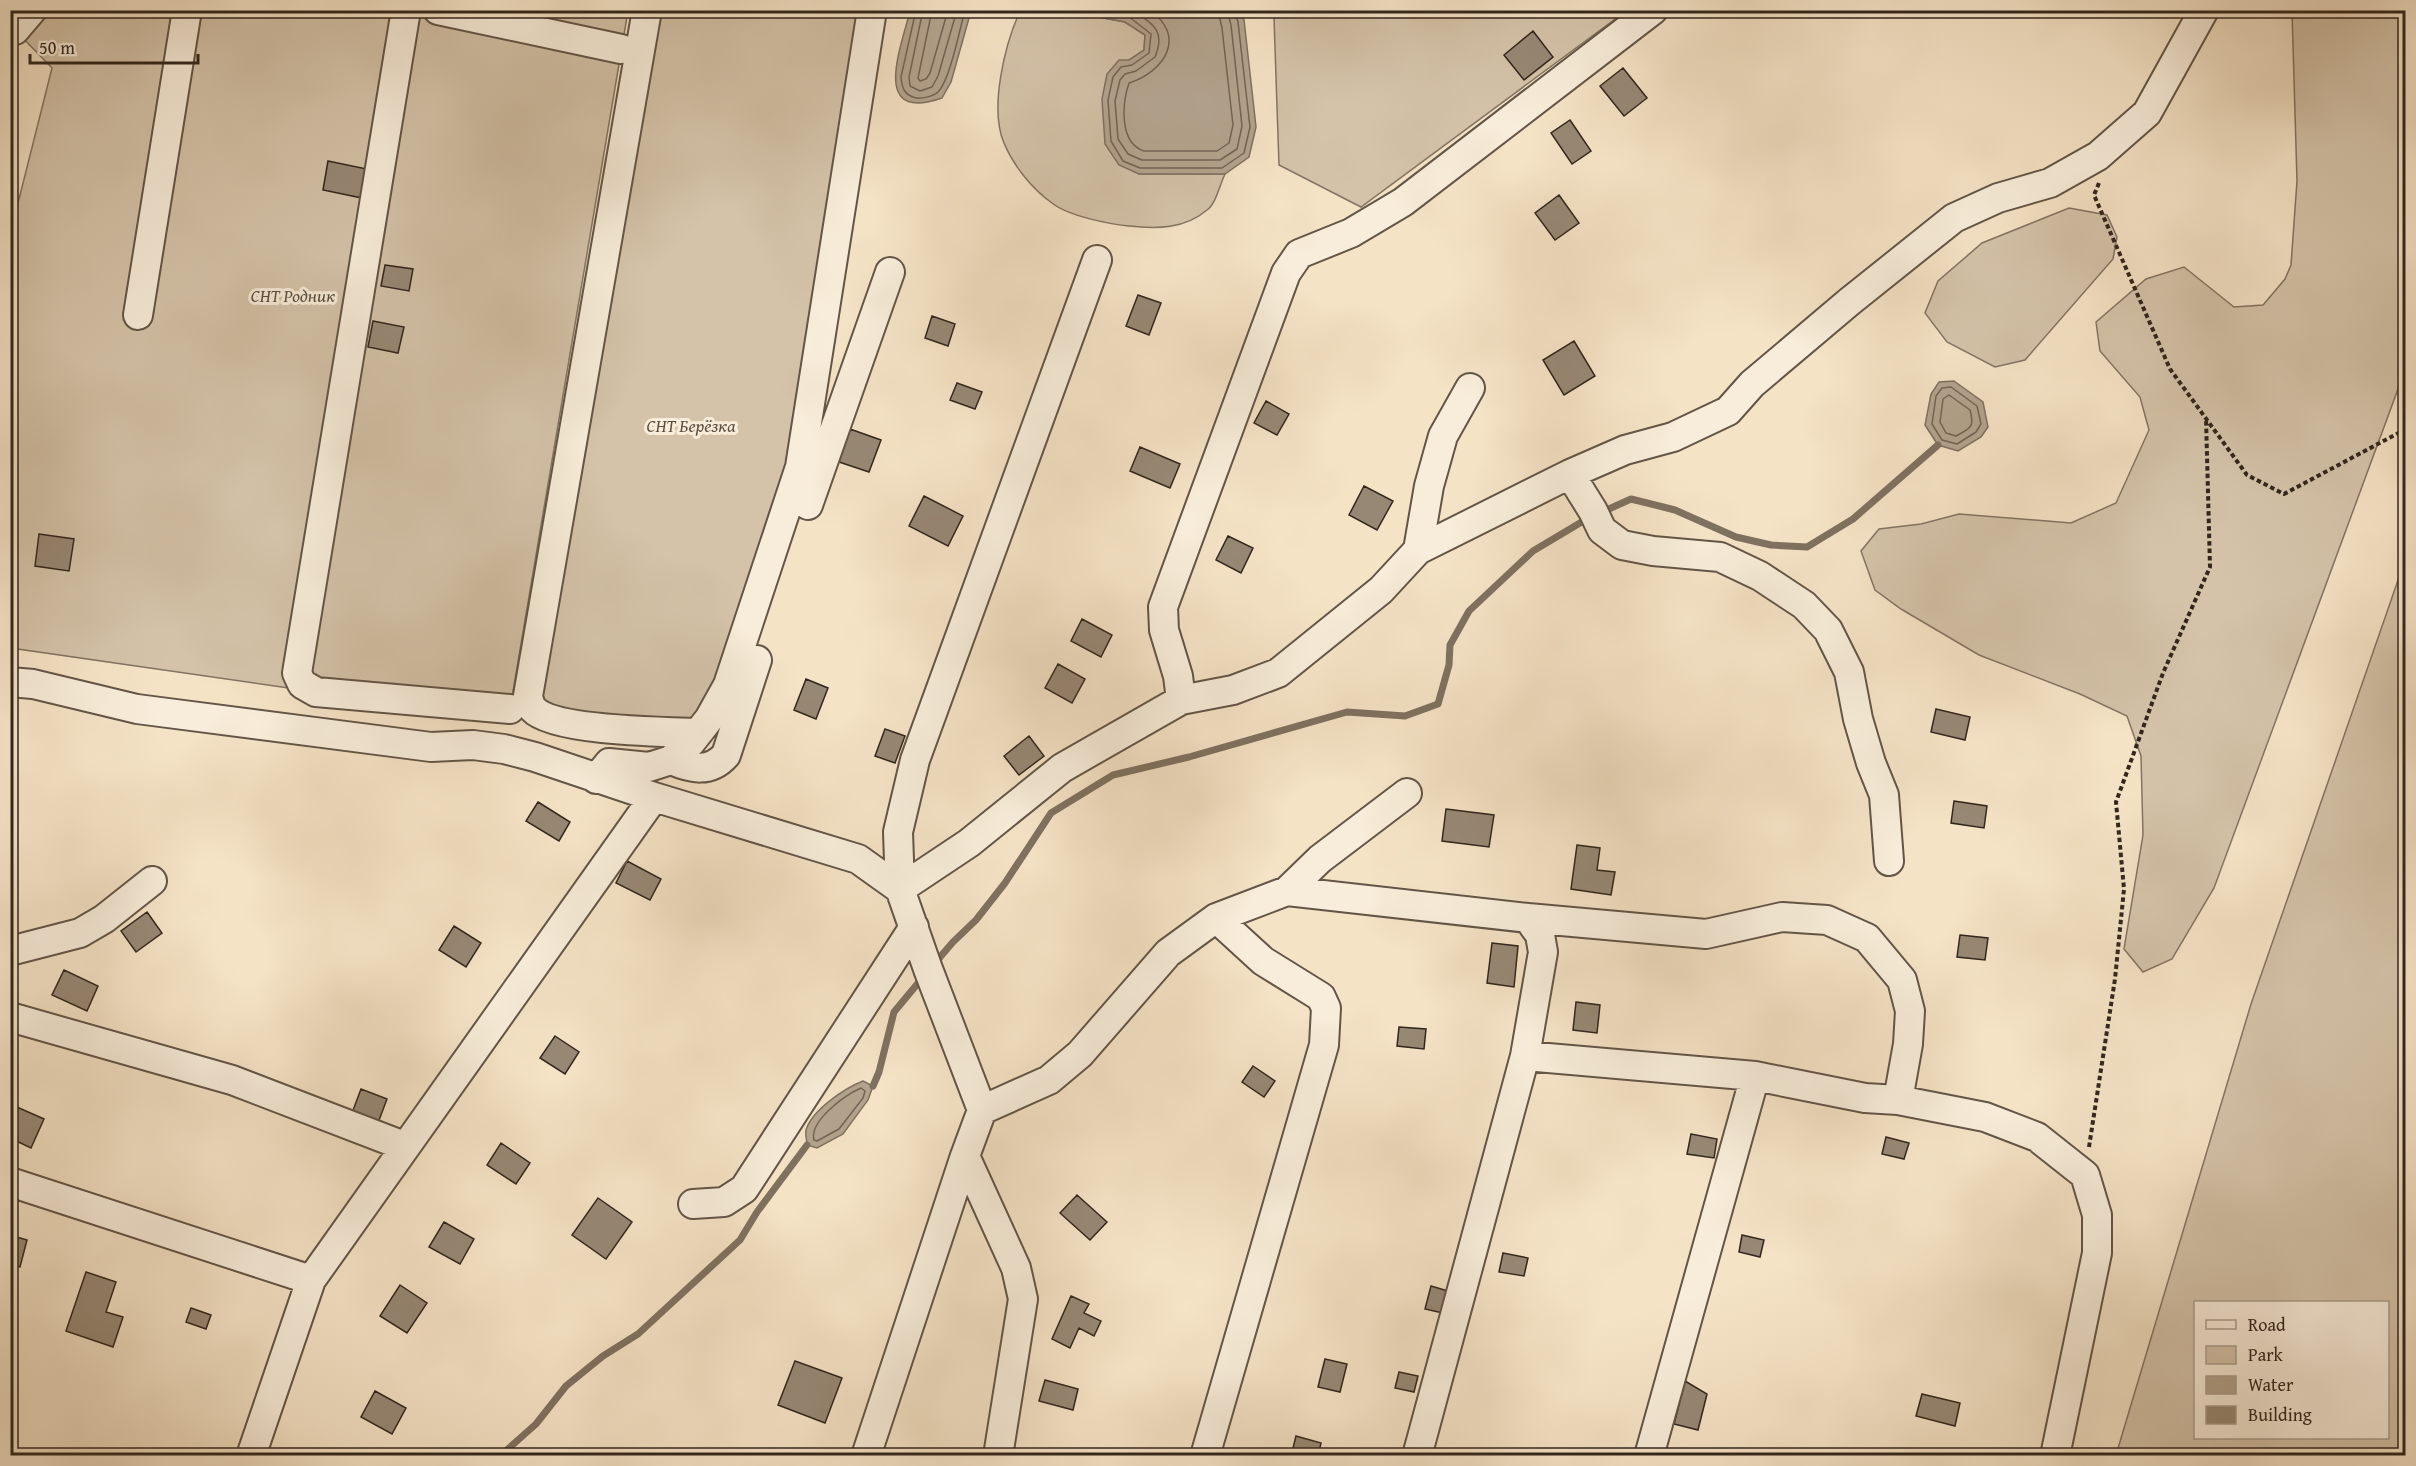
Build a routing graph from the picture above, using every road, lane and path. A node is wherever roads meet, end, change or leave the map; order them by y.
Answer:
1 (32, 10) edge
2 (187, 10) edge
3 (406, 10) edge
4 (438, 10) edge
5 (628, 10) edge
6 (647, 10) edge
7 (872, 10) edge
8 (1653, 10) edge
9 (2204, 10) edge
10 (10, 30) edge
11 (621, 49) junction
12 (2103, 176) dead end
13 (1097, 260) dead end
14 (890, 272) dead end
15 (138, 315) dead end
16 (1470, 388) dead end
17 (2206, 418) junction
18 (2406, 429) edge
19 (1570, 474) junction
20 (1418, 550) junction
21 (10, 682) edge
22 (1181, 700) junction
23 (510, 709) junction
24 (698, 733) junction
25 (504, 749) junction
26 (671, 760) junction
27 (596, 779) junction
28 (1407, 793) dead end
29 (654, 797) junction
30 (1889, 861) dead end
31 (152, 881) dead end
32 (900, 889) junction
33 (1287, 891) junction
34 (1216, 918) junction
35 (1528, 918) junction
36 (914, 927) junction
37 (10, 951) edge
38 (10, 1017) edge
39 (1526, 1056) junction
40 (1755, 1076) junction
41 (1898, 1100) junction
42 (982, 1110) junction
43 (404, 1146) junction
44 (965, 1156) junction
45 (2085, 1175) junction
46 (10, 1182) edge
47 (693, 1204) dead end
48 (311, 1280) junction
49 (251, 1455) edge
50 (866, 1455) edge
51 (998, 1455) edge
52 (1204, 1455) edge
53 (1417, 1455) edge
54 (1648, 1455) edge
55 (2055, 1455) edge

1 - 10 street
2 - 15 street
3 - 23 street
4 - 11 street
5 - 11 street
6 - 24 street
7 - 24 street
8 - 22 street
9 - 19 street
11 - 23 street
12 - 17 path
13 - 32 street
14 - 26 street
16 - 20 street
17 - 18 path
17 - 45 path
19 - 20 street
19 - 30 street
20 - 22 street
21 - 25 street
22 - 32 street
23 - 25 street
24 - 26 street
25 - 27 street
26 - 27 street
27 - 29 street
28 - 33 street
29 - 32 street
29 - 43 street
31 - 37 street
32 - 36 street
33 - 34 street
33 - 35 street
34 - 42 street
34 - 52 street
35 - 39 street
35 - 41 street
36 - 42 street
36 - 47 street
38 - 43 street
39 - 40 street
39 - 53 street
40 - 41 street
40 - 54 street
41 - 45 street
42 - 44 street
43 - 48 street
44 - 50 street
44 - 51 street
45 - 55 street
46 - 48 street
48 - 49 street

